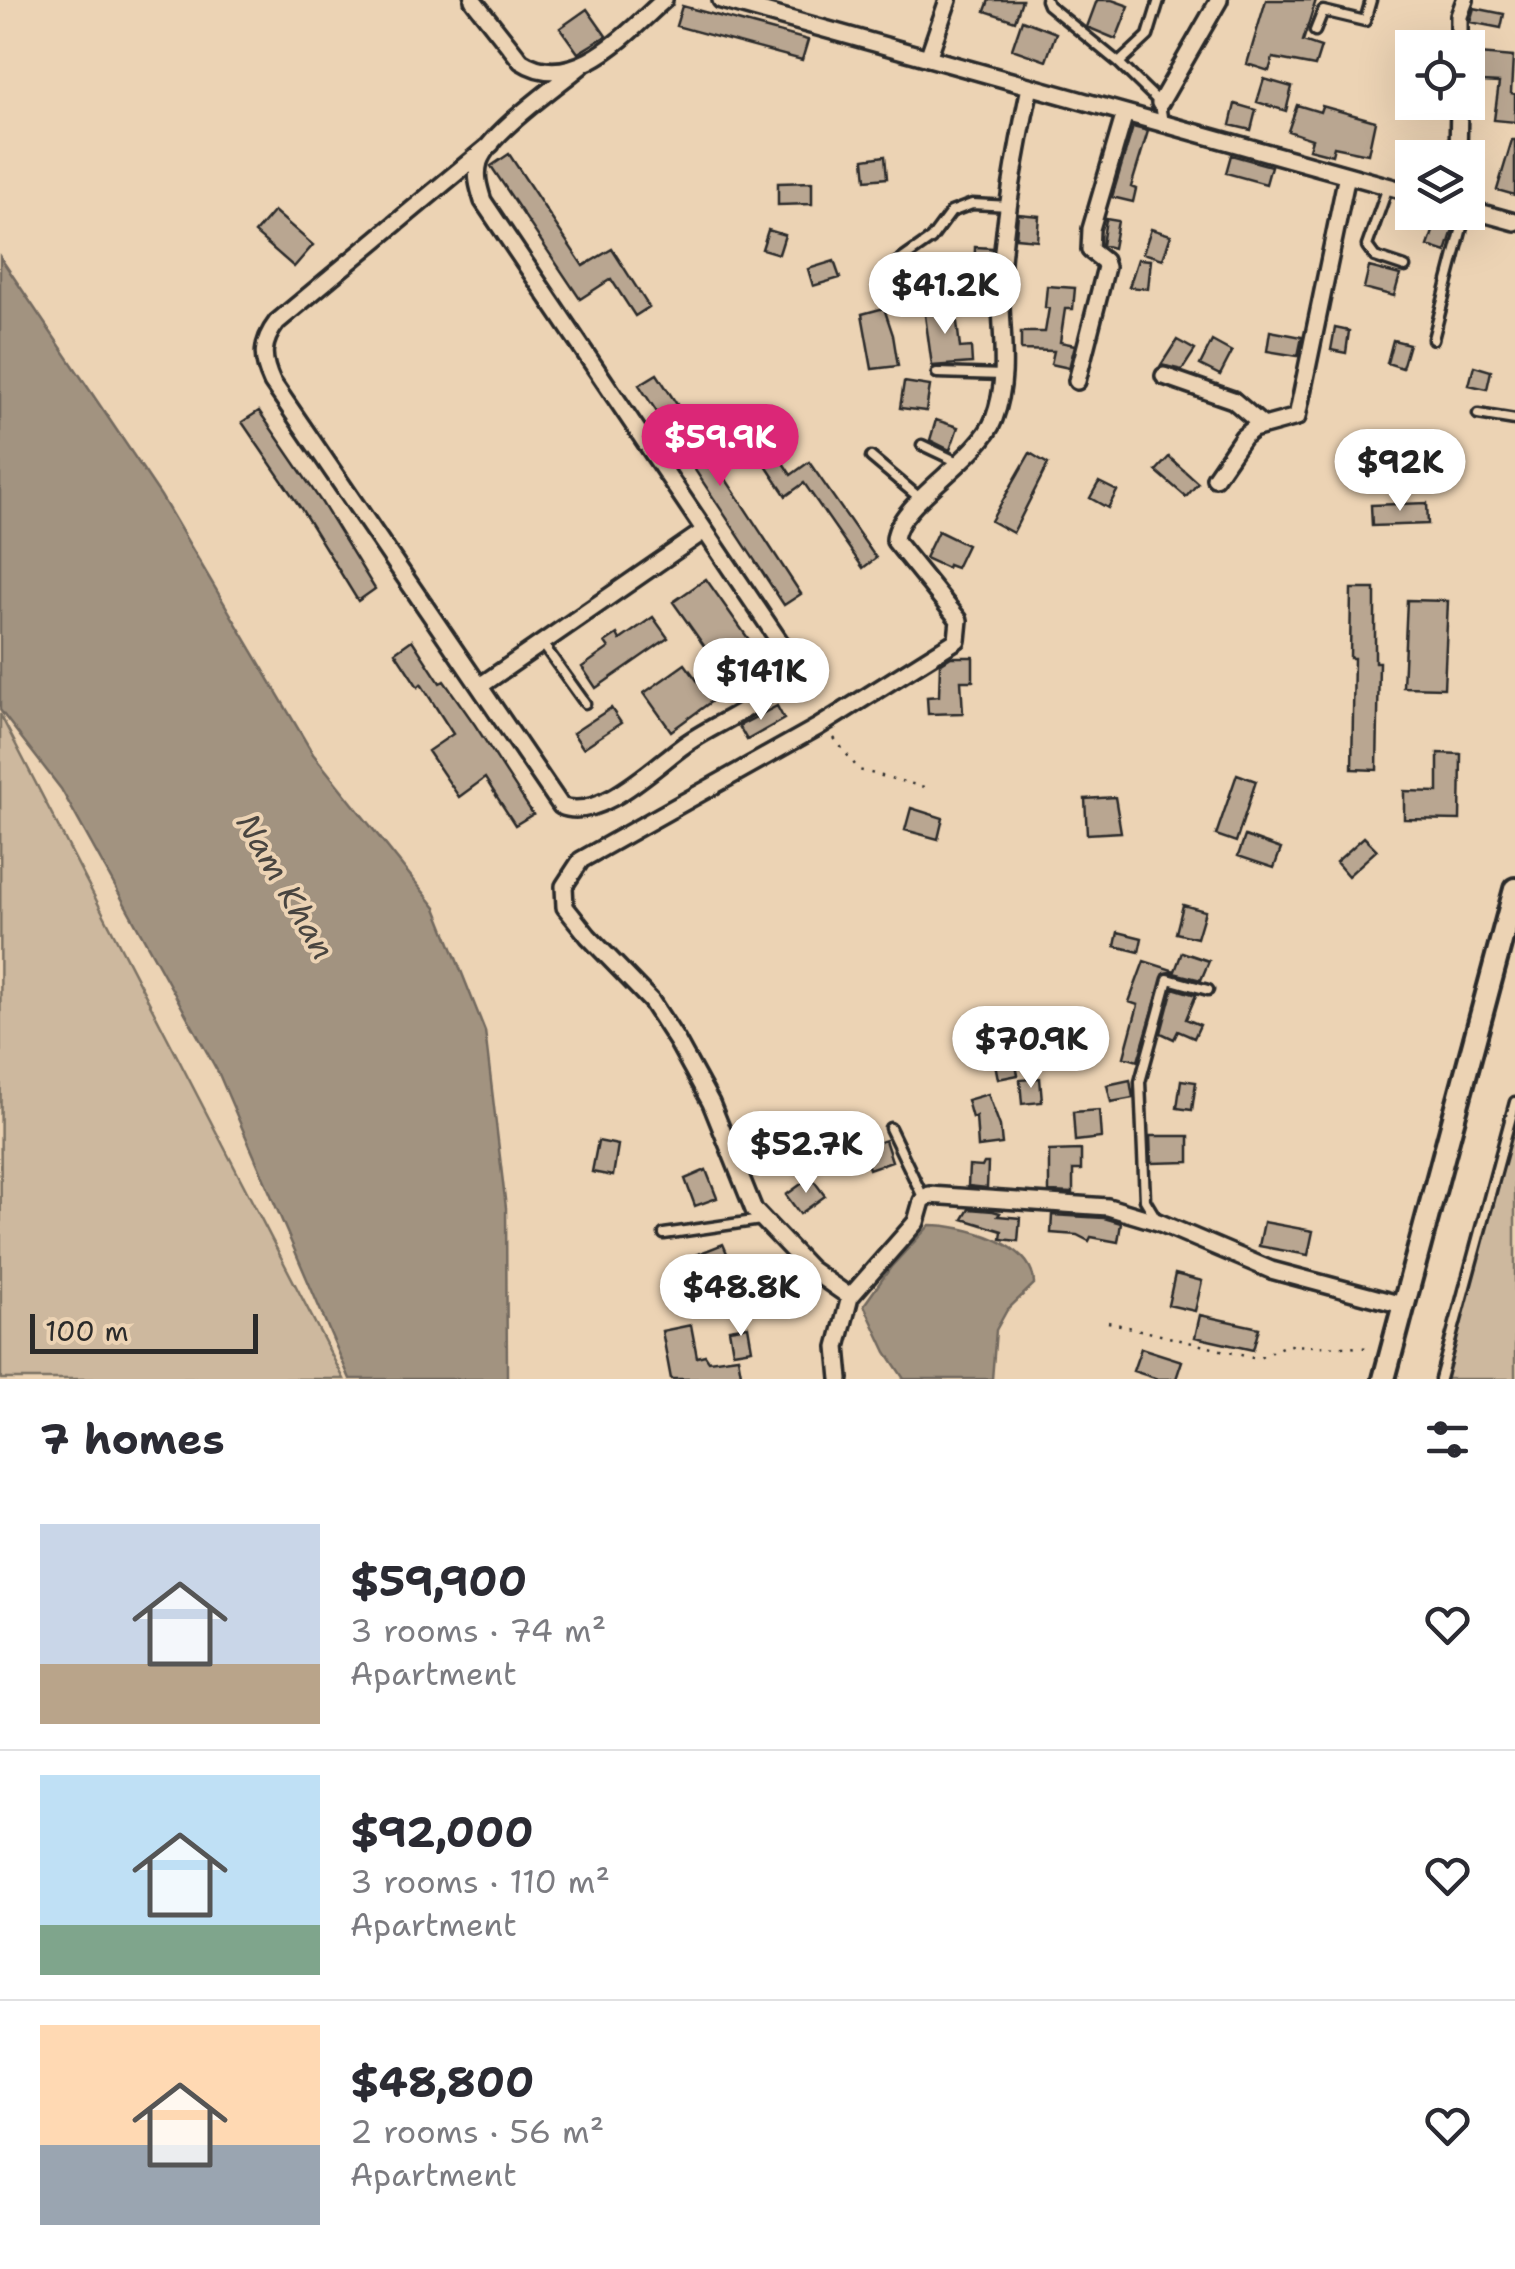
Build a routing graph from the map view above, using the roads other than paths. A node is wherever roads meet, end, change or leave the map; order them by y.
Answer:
1 (473, 0) edge
2 (664, 0) edge
3 (721, 0) edge
4 (948, 0) edge
5 (1046, 0) edge
6 (1159, 0) edge
7 (1219, 0) edge
8 (1371, 0) edge
9 (1466, 0) edge
10 (776, 7) edge
11 (1459, 30) edge
12 (1315, 31) dead end
13 (928, 58) junction
14 (1119, 63) junction
15 (582, 65) junction
16 (1030, 86) junction
17 (1160, 103) junction
18 (1125, 113) junction
19 (1163, 124) junction
20 (492, 144) junction
21 (1348, 175) junction
22 (1388, 186) junction
23 (1395, 188) edge
24 (1010, 206) junction
25 (1485, 215) edge
26 (1515, 222) edge
27 (1462, 230) edge
28 (1405, 267) dead end
29 (890, 304) dead end
30 (1433, 339) dead end
31 (937, 373) dead end
32 (1004, 375) junction
33 (1164, 376) dead end
34 (1077, 381) dead end
35 (1478, 414) dead end
36 (1515, 420) edge
37 (1262, 425) junction
38 (922, 445) dead end
39 (871, 458) dead end
40 (960, 462) junction
41 (1214, 478) dead end
42 (922, 500) junction
43 (704, 531) junction
44 (542, 643) junction
45 (480, 686) junction
46 (585, 703) dead end
47 (1515, 889) edge
48 (1208, 990) dead end
49 (1515, 1102) edge
50 (890, 1128) dead end
51 (924, 1198) junction
52 (761, 1220) junction
53 (1158, 1222) junction
54 (664, 1234) dead end
55 (850, 1296) junction
56 (1406, 1306) junction
57 (840, 1379) edge
58 (1384, 1379) edge
59 (1440, 1379) edge

1 - 15 street
2 - 15 street
3 - 10 street
4 - 13 street
5 - 14 lane
6 - 14 lane
7 - 17 street
8 - 12 lane
9 - 11 street
10 - 13 street
13 - 16 street
14 - 17 lane
15 - 20 street
16 - 18 street
16 - 24 street
17 - 19 lane
18 - 19 street
18 - 34 street
19 - 21 street
20 - 43 street
20 - 45 street
21 - 22 street
21 - 37 street
22 - 23 street
22 - 28 lane
24 - 29 lane
24 - 32 street
25 - 26 street
27 - 30 lane
31 - 32 lane
32 - 40 street
33 - 37 street
35 - 36 lane
37 - 41 street
38 - 40 lane
39 - 42 lane
40 - 42 street
42 - 52 street
43 - 44 street
43 - 45 street
44 - 45 street
44 - 46 lane
47 - 56 street
48 - 53 lane
49 - 59 lane
50 - 51 lane
51 - 53 street
51 - 55 street
52 - 54 lane
52 - 55 street
53 - 56 street
55 - 57 street
56 - 58 street

